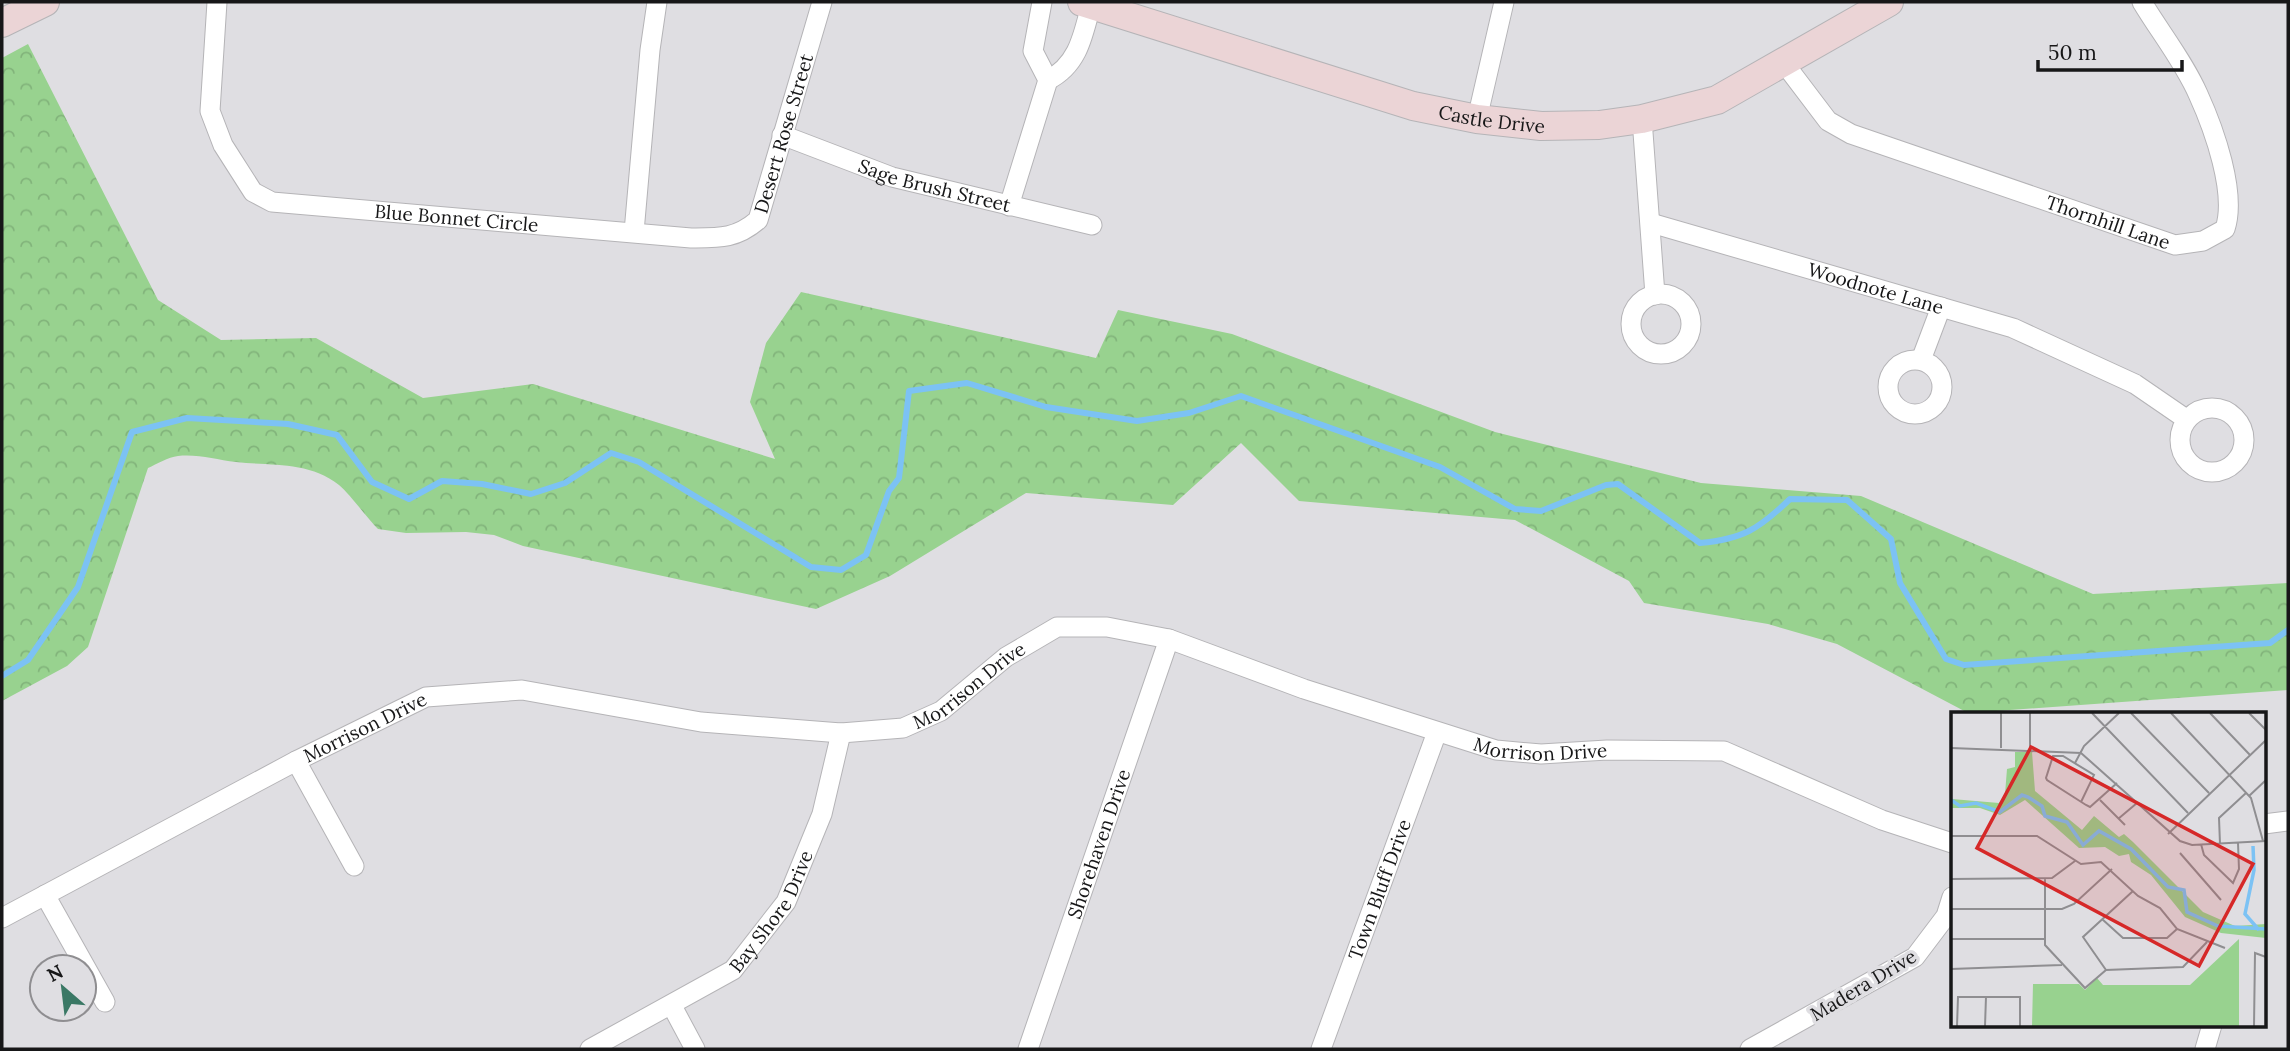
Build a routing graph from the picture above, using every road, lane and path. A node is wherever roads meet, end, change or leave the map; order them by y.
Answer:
1 (45, 2) edge
2 (217, 2) edge
3 (657, 2) edge
4 (822, 2) edge
5 (1042, 2) edge
6 (1504, 2) edge
7 (1888, 2) edge
8 (2141, 2) edge
9 (1087, 3) edge
10 (2, 23) edge
11 (1784, 63) junction
12 (1048, 80) junction
13 (1477, 119) junction
14 (1642, 119) junction
15 (782, 135) junction
16 (1009, 206) junction
17 (1651, 223) junction
18 (1092, 225) dead end
19 (634, 232) junction
20 (1655, 295) dead end
21 (1941, 307) junction
22 (1922, 360) dead end
23 (2186, 419) dead end
24 (1169, 639) junction
25 (1437, 732) junction
26 (841, 733) junction
27 (296, 761) junction
28 (2288, 821) edge
29 (2266, 824) edge
30 (1951, 843) edge
31 (354, 866) dead end
32 (46, 895) junction
33 (1951, 900) edge
34 (2, 918) edge
35 (106, 1002) dead end
36 (672, 1006) junction
37 (2213, 1026) edge
38 (590, 1049) edge
39 (695, 1049) edge
40 (1028, 1049) edge
41 (1321, 1049) edge
42 (1749, 1049) edge
43 (2205, 1049) edge

1 - 10 main road
2 - 19 street, Blue Bonnet Circle
3 - 19 street
4 - 15 street, Desert Rose Street
5 - 12 street
6 - 13 street
7 - 11 main road, Castle Drive
8 - 11 street, Thornhill Lane
9 - 12 street
9 - 13 main road, Castle Drive
11 - 14 main road, Castle Drive
12 - 16 street
13 - 14 main road, Castle Drive
14 - 17 street
15 - 16 street, Sage Brush Street
15 - 19 street, Desert Rose Street
16 - 18 street, Sage Brush Street
17 - 20 street
17 - 21 street, Woodnote Lane
21 - 22 street
21 - 23 street, Woodnote Lane
24 - 25 street, Morrison Drive
24 - 26 street, Morrison Drive
24 - 40 street, Shorehaven Drive
25 - 30 street, Morrison Drive
25 - 41 street, Town Bluff Drive
26 - 27 street, Morrison Drive
26 - 36 street, Bay Shore Drive
27 - 31 street
27 - 32 street, Morrison Drive
28 - 29 street
32 - 34 street, Morrison Drive
32 - 35 street
33 - 42 street, Madera Drive
36 - 38 street, Bay Shore Drive
36 - 39 street
37 - 43 street

